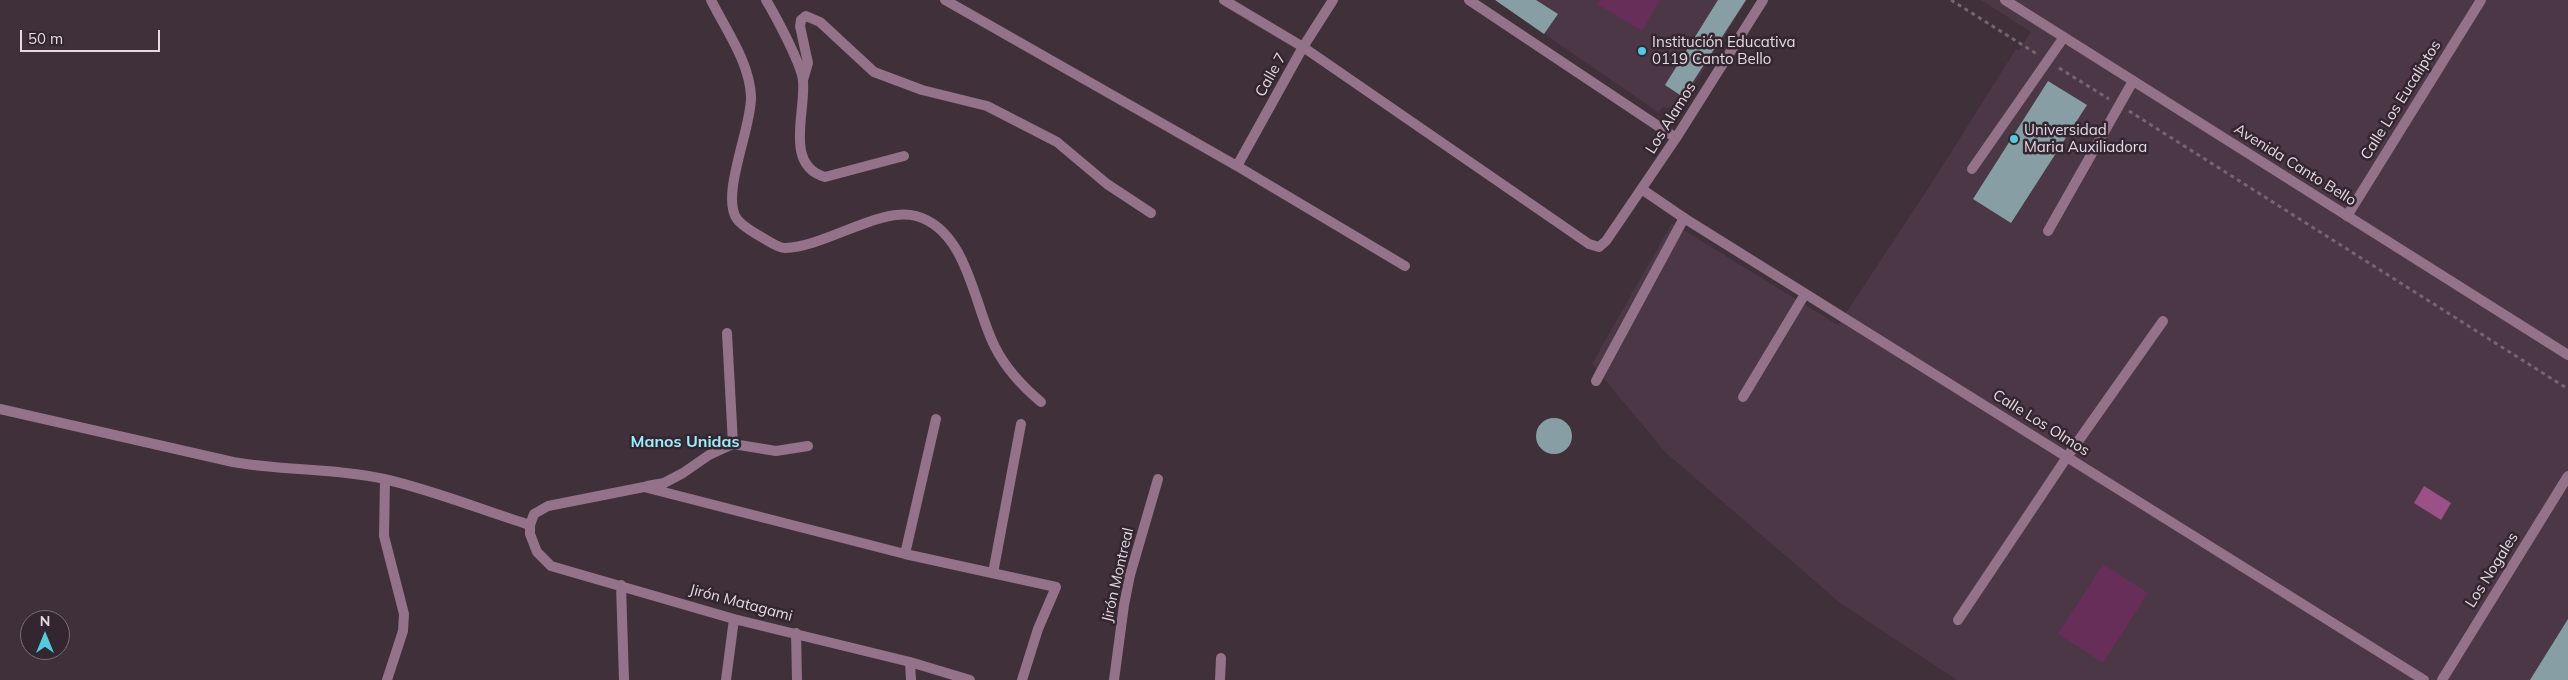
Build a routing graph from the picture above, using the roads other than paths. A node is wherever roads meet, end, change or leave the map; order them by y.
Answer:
1 (711, 0) edge
2 (766, 0) edge
3 (945, 0) edge
4 (1224, 0) edge
5 (1333, 0) edge
6 (1469, 0) edge
7 (1763, 0) edge
8 (2005, 0) edge
9 (2481, 0) edge
10 (2064, 37) junction
11 (1303, 47) junction
12 (804, 80) junction
13 (2133, 81) junction
14 (1676, 138) junction
15 (904, 156) dead end
16 (1237, 166) junction
17 (1972, 169) dead end
18 (1642, 190) junction
19 (1151, 212) dead end
20 (2347, 216) junction
21 (1684, 218) junction
22 (2048, 231) dead end
23 (1405, 266) dead end
24 (1805, 294) junction
25 (2163, 321) dead end
26 (727, 333) dead end
27 (2568, 355) edge
28 (1596, 382) dead end
29 (1743, 397) dead end
30 (1041, 402) dead end
31 (0, 409) edge
32 (936, 419) dead end
33 (1021, 424) dead end
34 (733, 444) junction
35 (808, 446) dead end
36 (2067, 457) junction
37 (2568, 476) edge
38 (385, 479) junction
39 (1158, 479) dead end
40 (644, 487) junction
41 (530, 525) junction
42 (905, 554) junction
43 (993, 573) junction
44 (621, 584) junction
45 (734, 619) junction
46 (1958, 620) dead end
47 (796, 633) junction
48 (1221, 658) dead end
49 (910, 662) junction
50 (387, 680) edge
51 (624, 680) edge
52 (726, 680) edge
53 (797, 680) edge
54 (911, 680) edge
55 (970, 680) edge
56 (1022, 680) edge
57 (1114, 680) edge
58 (1220, 680) edge
59 (2424, 680) edge
60 (2442, 680) edge

1 - 30 street
2 - 12 street
3 - 16 street
4 - 11 street
5 - 11 street, Calle 7
6 - 14 street
7 - 14 street, Los Alamos
8 - 10 street, Avenida Canto Bello
9 - 20 street, Calle Los Eucaliptos
10 - 13 street, Avenida Canto Bello
10 - 17 street
11 - 16 street, Calle 7
11 - 18 street, Los Alamos
12 - 15 street
12 - 19 street
13 - 20 street, Avenida Canto Bello
13 - 22 street
14 - 18 street, Los Alamos
16 - 23 street
18 - 21 street, Calle Los Olmos
20 - 27 street, Avenida Canto Bello
21 - 24 street, Calle Los Olmos
21 - 28 street
24 - 29 street
24 - 36 street, Calle Los Olmos
25 - 36 street
26 - 34 street
31 - 38 street
32 - 42 street
33 - 43 street
34 - 35 street
34 - 40 street
36 - 46 street
36 - 59 street, Calle Los Olmos
37 - 60 street, Los Nogales
38 - 41 street
38 - 50 street
39 - 57 street, Jirón Montreal
40 - 41 street
40 - 42 street
41 - 44 street, Jirón Matagami
42 - 43 street
43 - 56 street
44 - 45 street, Jirón Matagami
44 - 51 street
45 - 47 street, Jirón Matagami
45 - 52 street
47 - 49 street, Jirón Matagami
47 - 53 street
48 - 58 street
49 - 54 street
49 - 55 street, Jirón Matagami

